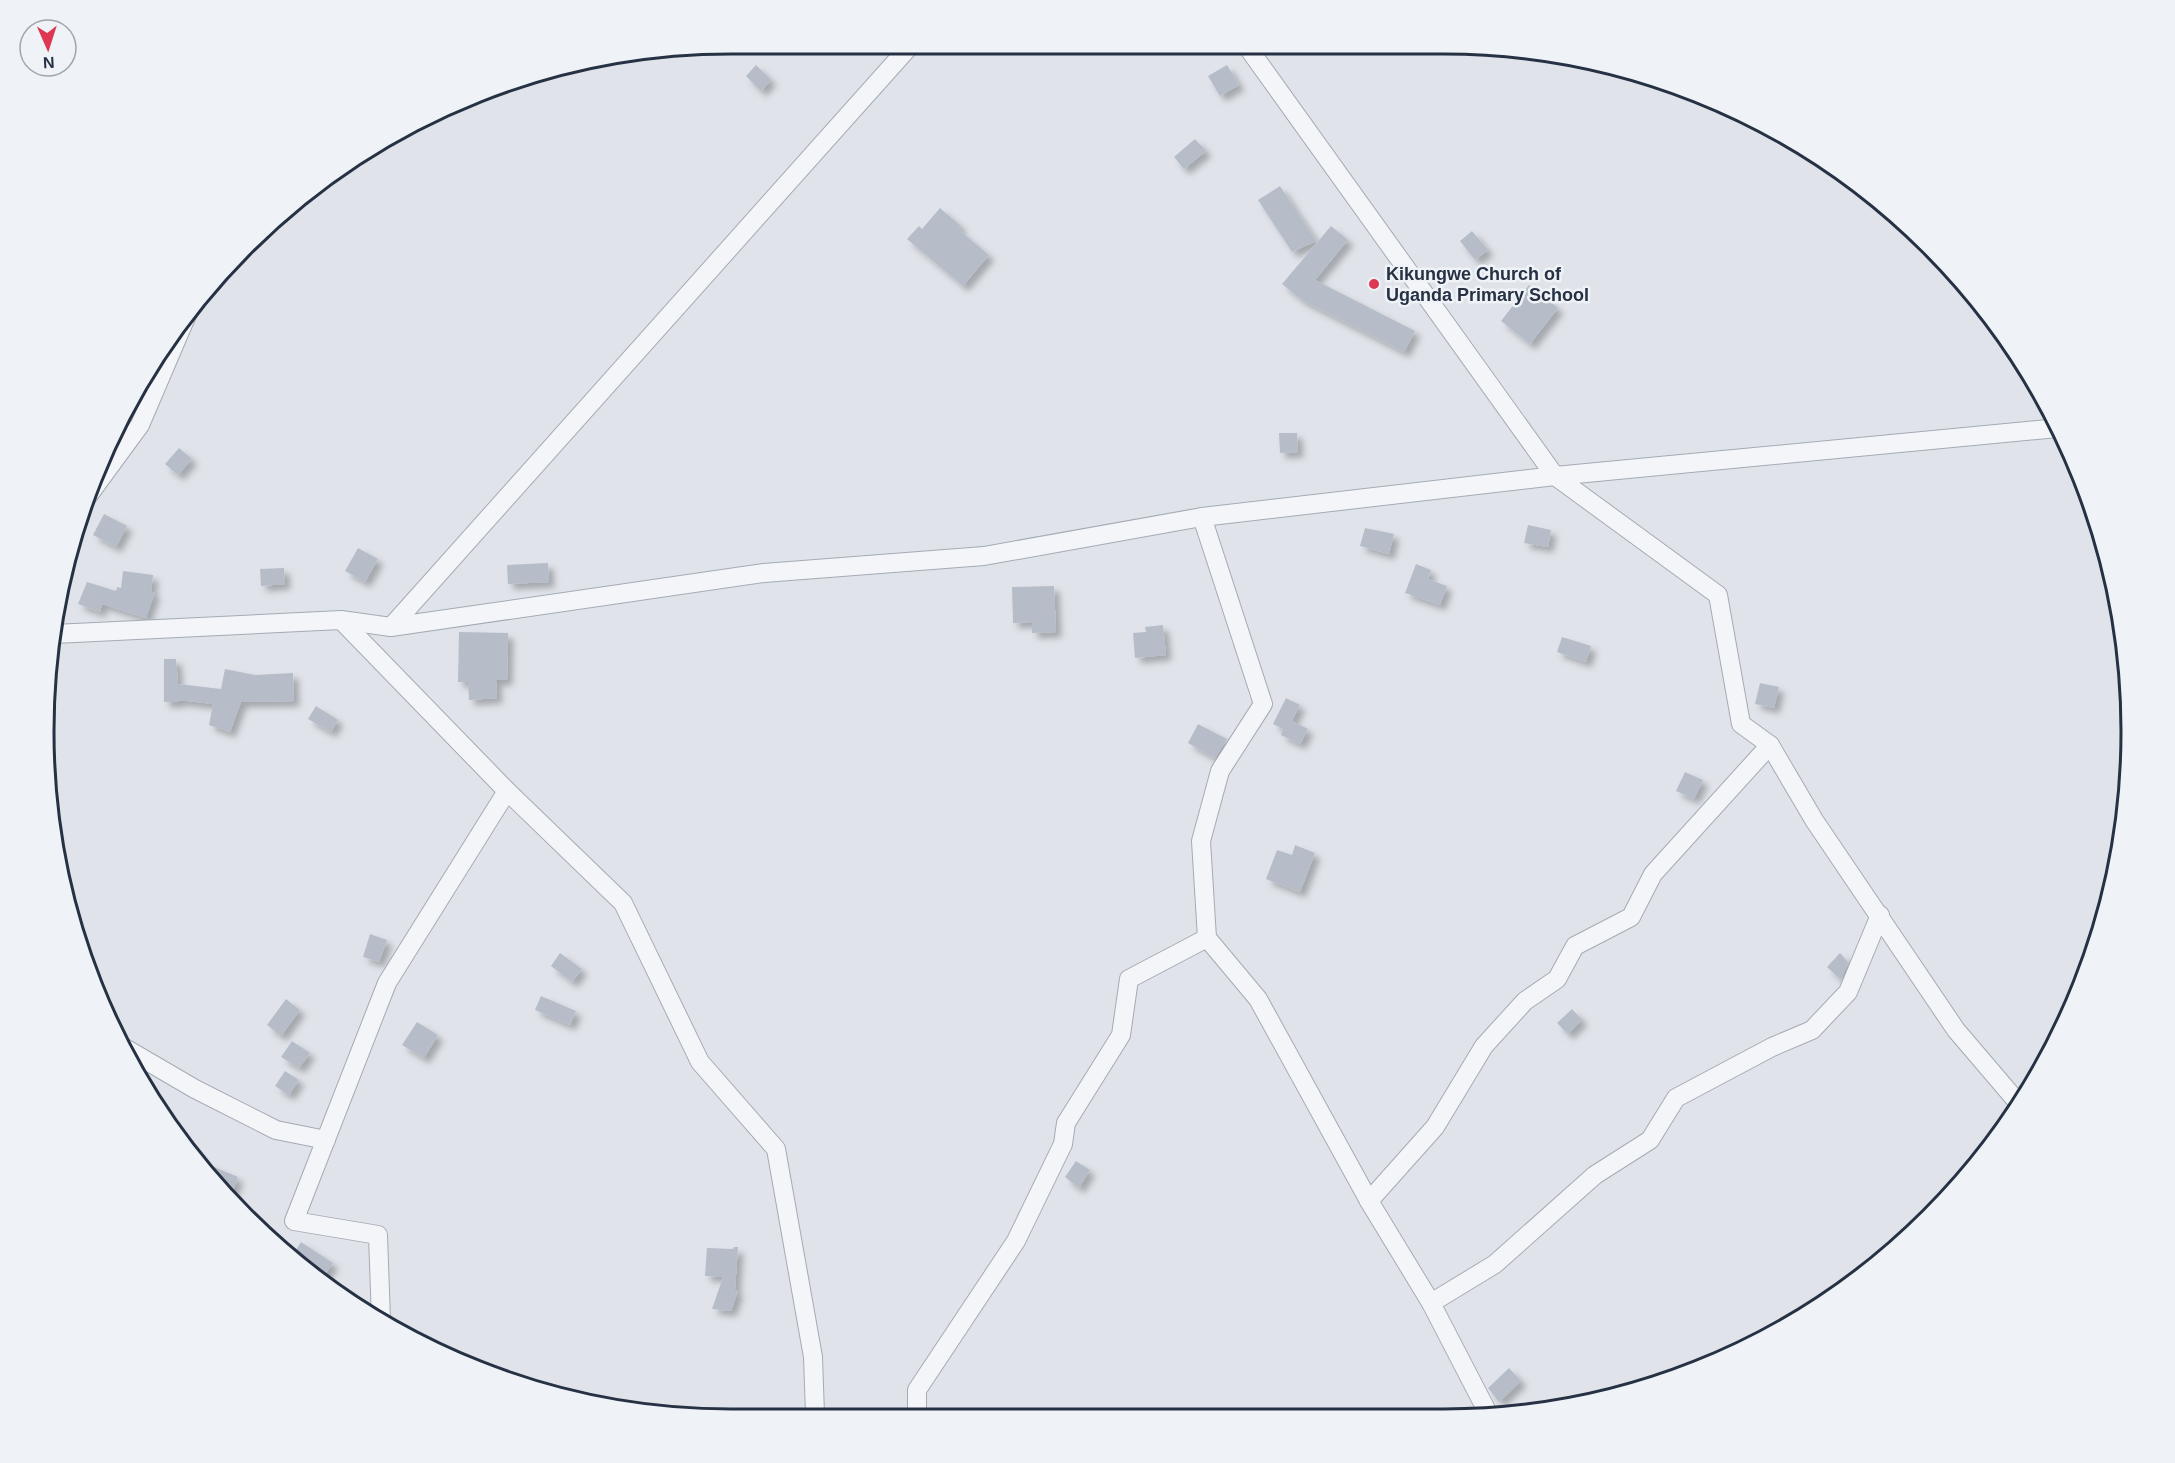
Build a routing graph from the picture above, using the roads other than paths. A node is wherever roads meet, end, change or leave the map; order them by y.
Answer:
1 (903, 54) edge
2 (1252, 54) edge
3 (173, 349) edge
4 (2049, 429) edge
5 (107, 470) edge
6 (1555, 476) junction
7 (1202, 517) junction
8 (341, 620) junction
9 (391, 627) junction
10 (61, 634) edge
11 (1770, 745) junction
12 (507, 791) junction
13 (1880, 915) junction
14 (1207, 938) junction
15 (137, 1055) edge
16 (2013, 1097) edge
17 (326, 1140) junction
18 (1369, 1201) junction
19 (1431, 1303) junction
20 (381, 1311) edge
21 (1485, 1408) edge
22 (815, 1409) edge
23 (917, 1409) edge

1 - 9 street
2 - 6 street
3 - 5 street
4 - 6 street
6 - 7 street
6 - 11 street
7 - 9 street
7 - 14 street
8 - 9 street
8 - 10 street
8 - 12 street
11 - 13 street
11 - 18 street
12 - 17 street
12 - 22 street
13 - 16 street
13 - 19 street
14 - 18 street
14 - 23 street
15 - 17 street
17 - 20 street
18 - 19 street
19 - 21 street

